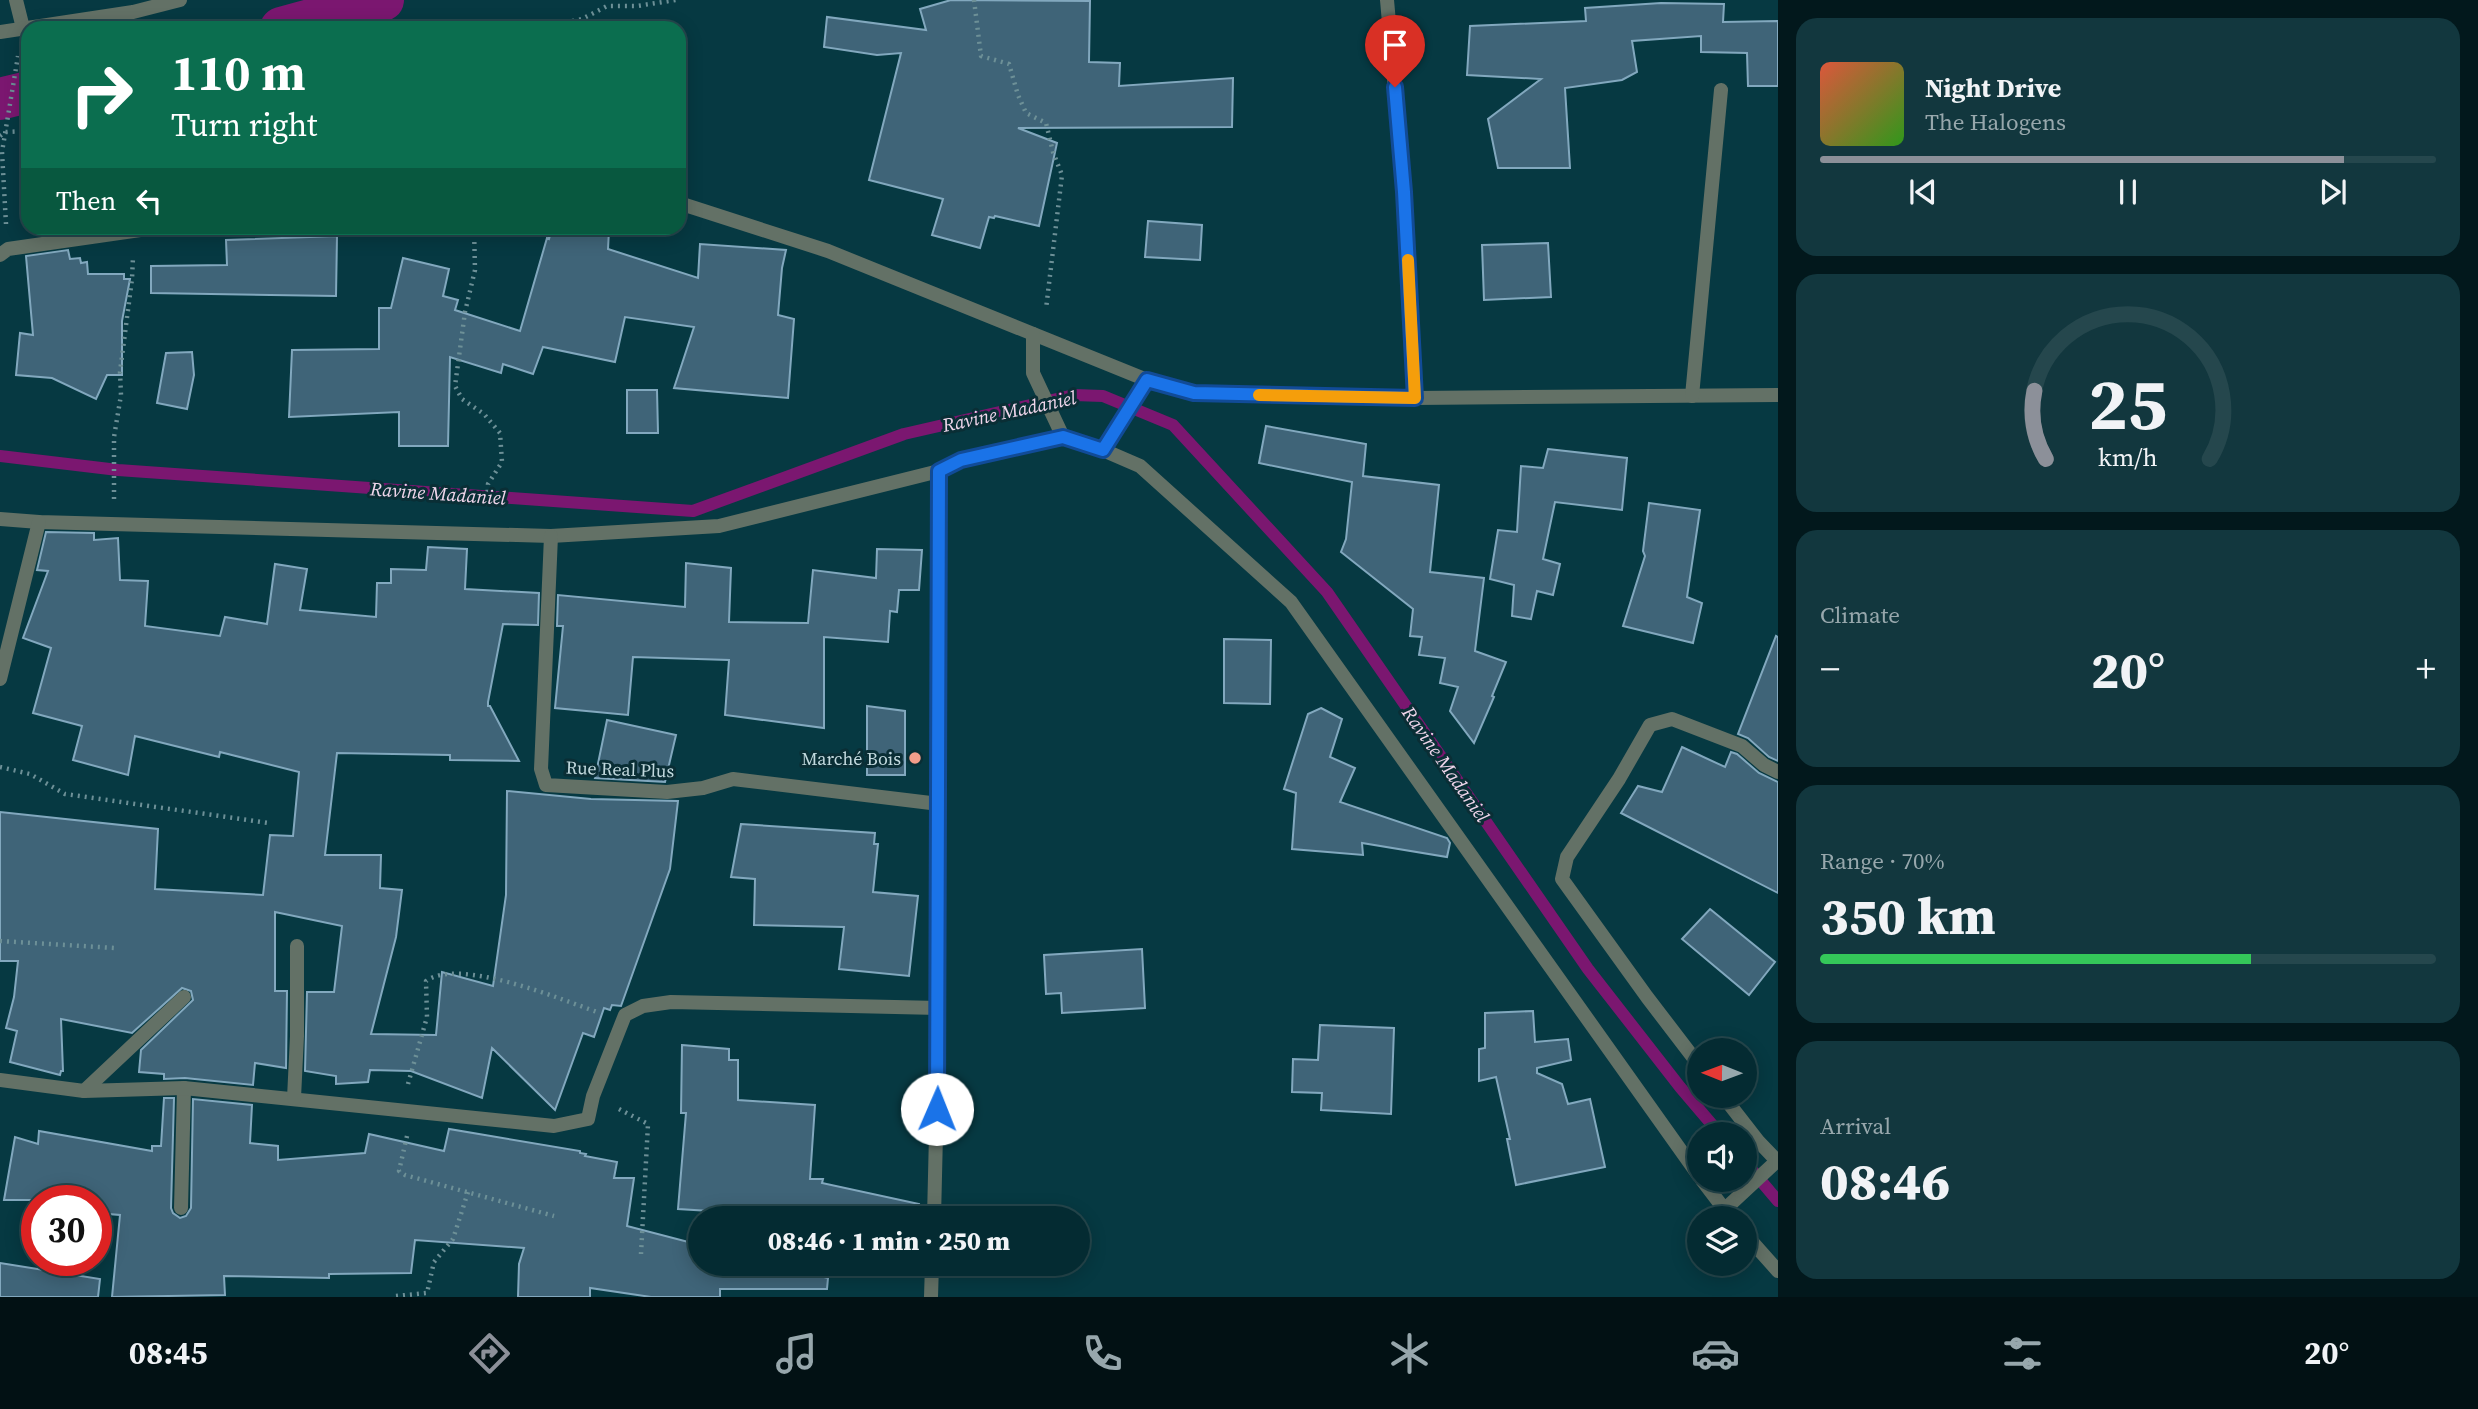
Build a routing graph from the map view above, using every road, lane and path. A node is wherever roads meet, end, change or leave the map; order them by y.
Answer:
1 (16, 0) edge
2 (180, 0) edge
3 (676, 0) edge
4 (974, 0) edge
5 (1387, 0) edge
6 (21, 21) edge
7 (71, 21) edge
8 (572, 21) edge
9 (21, 28) edge
10 (0, 32) edge
11 (21, 39) edge
12 (1721, 90) dead end
13 (21, 132) edge
14 (3, 134) edge
15 (686, 205) edge
16 (108, 235) edge
17 (133, 235) edge
18 (474, 235) edge
19 (4, 252) edge
20 (1037, 336) junction
21 (1147, 380) junction
22 (1778, 395) edge
23 (1692, 396) junction
24 (1415, 398) junction
25 (1063, 437) junction
26 (1103, 450) junction
27 (939, 471) junction
28 (0, 519) edge
29 (39, 522) junction
30 (114, 524) junction
31 (489, 535) junction
32 (551, 536) junction
33 (0, 678) edge
34 (0, 766) edge
35 (1778, 772) edge
36 (939, 804) junction
37 (269, 823) dead end
38 (0, 941) edge
39 (296, 946) dead end
40 (115, 948) dead end
41 (184, 997) dead end
42 (939, 1008) junction
43 (622, 1021) junction
44 (1687, 1050) edge
45 (0, 1080) edge
46 (184, 1088) junction
47 (84, 1091) junction
48 (593, 1096) junction
49 (294, 1098) junction
50 (1732, 1108) edge
51 (407, 1112) junction
52 (1687, 1160) edge
53 (1778, 1161) edge
54 (468, 1192) junction
55 (934, 1206) edge
56 (1735, 1206) edge
57 (181, 1208) dead end
58 (554, 1216) dead end
59 (1757, 1247) edge
60 (641, 1254) dead end
61 (1778, 1271) edge
62 (932, 1276) edge
63 (396, 1296) edge
64 (931, 1297) edge

1 - 6 street
2 - 7 street
3 - 8 path
4 - 20 path
5 - 24 street
9 - 10 street
11 - 14 path
12 - 23 street
13 - 14 path
14 - 19 path
15 - 20 street
16 - 19 street
17 - 30 path
18 - 31 path
20 - 21 street
20 - 25 street
21 - 24 street
21 - 26 street
22 - 23 street
23 - 24 street
25 - 26 street
25 - 27 street
26 - 52 street
27 - 32 street
27 - 36 street
28 - 29 street
29 - 30 street
29 - 33 street
30 - 31 street
31 - 32 street
32 - 36 street, Rue Real Plus
34 - 37 path
35 - 44 street
36 - 42 street
38 - 40 path
39 - 49 street
41 - 47 street
42 - 43 street
42 - 55 street
43 - 48 street
43 - 51 path
45 - 47 street
46 - 47 street
46 - 49 street
46 - 57 street
48 - 51 street
48 - 60 path
49 - 51 street
50 - 53 street
51 - 54 path
53 - 56 street
54 - 58 path
54 - 63 path
59 - 61 street
62 - 64 street

